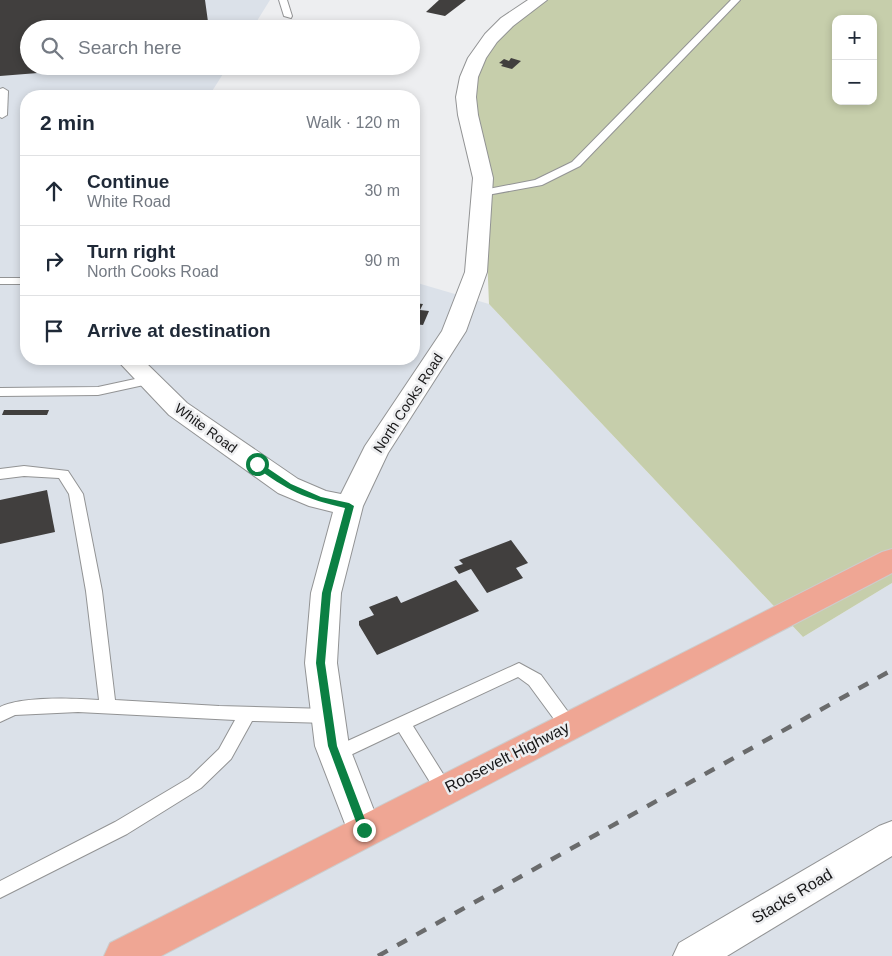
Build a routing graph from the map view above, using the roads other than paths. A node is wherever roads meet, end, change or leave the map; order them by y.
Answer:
1 (284, 0) edge
2 (539, 0) edge
3 (736, 0) edge
4 (288, 16) dead end
5 (3, 91) dead end
6 (2, 115) dead end
7 (482, 193) junction
8 (0, 280) edge
9 (20, 281) edge
10 (134, 365) edge
11 (149, 380) junction
12 (0, 392) edge
13 (0, 474) edge
14 (349, 506) junction
15 (892, 560) edge
16 (108, 707) junction
17 (247, 714) junction
18 (0, 715) edge
19 (328, 716) junction
20 (402, 723) junction
21 (568, 725) junction
22 (336, 754) junction
23 (444, 790) junction
24 (364, 830) junction
25 (892, 837) edge
26 (0, 890) edge
27 (123, 956) edge
28 (692, 956) edge

1 - 4 lane
2 - 7 street, North Cooks Road
3 - 7 lane
5 - 6 lane
7 - 14 street, North Cooks Road
8 - 9 lane
10 - 11 street, White Road
11 - 12 lane
11 - 14 street, White Road
13 - 16 lane
14 - 19 street, North Cooks Road
15 - 21 main road, Roosevelt Highway
16 - 17 lane
16 - 18 lane
17 - 19 lane
17 - 26 lane
19 - 22 street, North Cooks Road
20 - 21 lane
20 - 22 lane
20 - 23 lane
21 - 23 main road, Roosevelt Highway
22 - 24 street, North Cooks Road
23 - 24 main road, Roosevelt Highway
24 - 27 main road, Roosevelt Highway
25 - 28 street, Stacks Road

